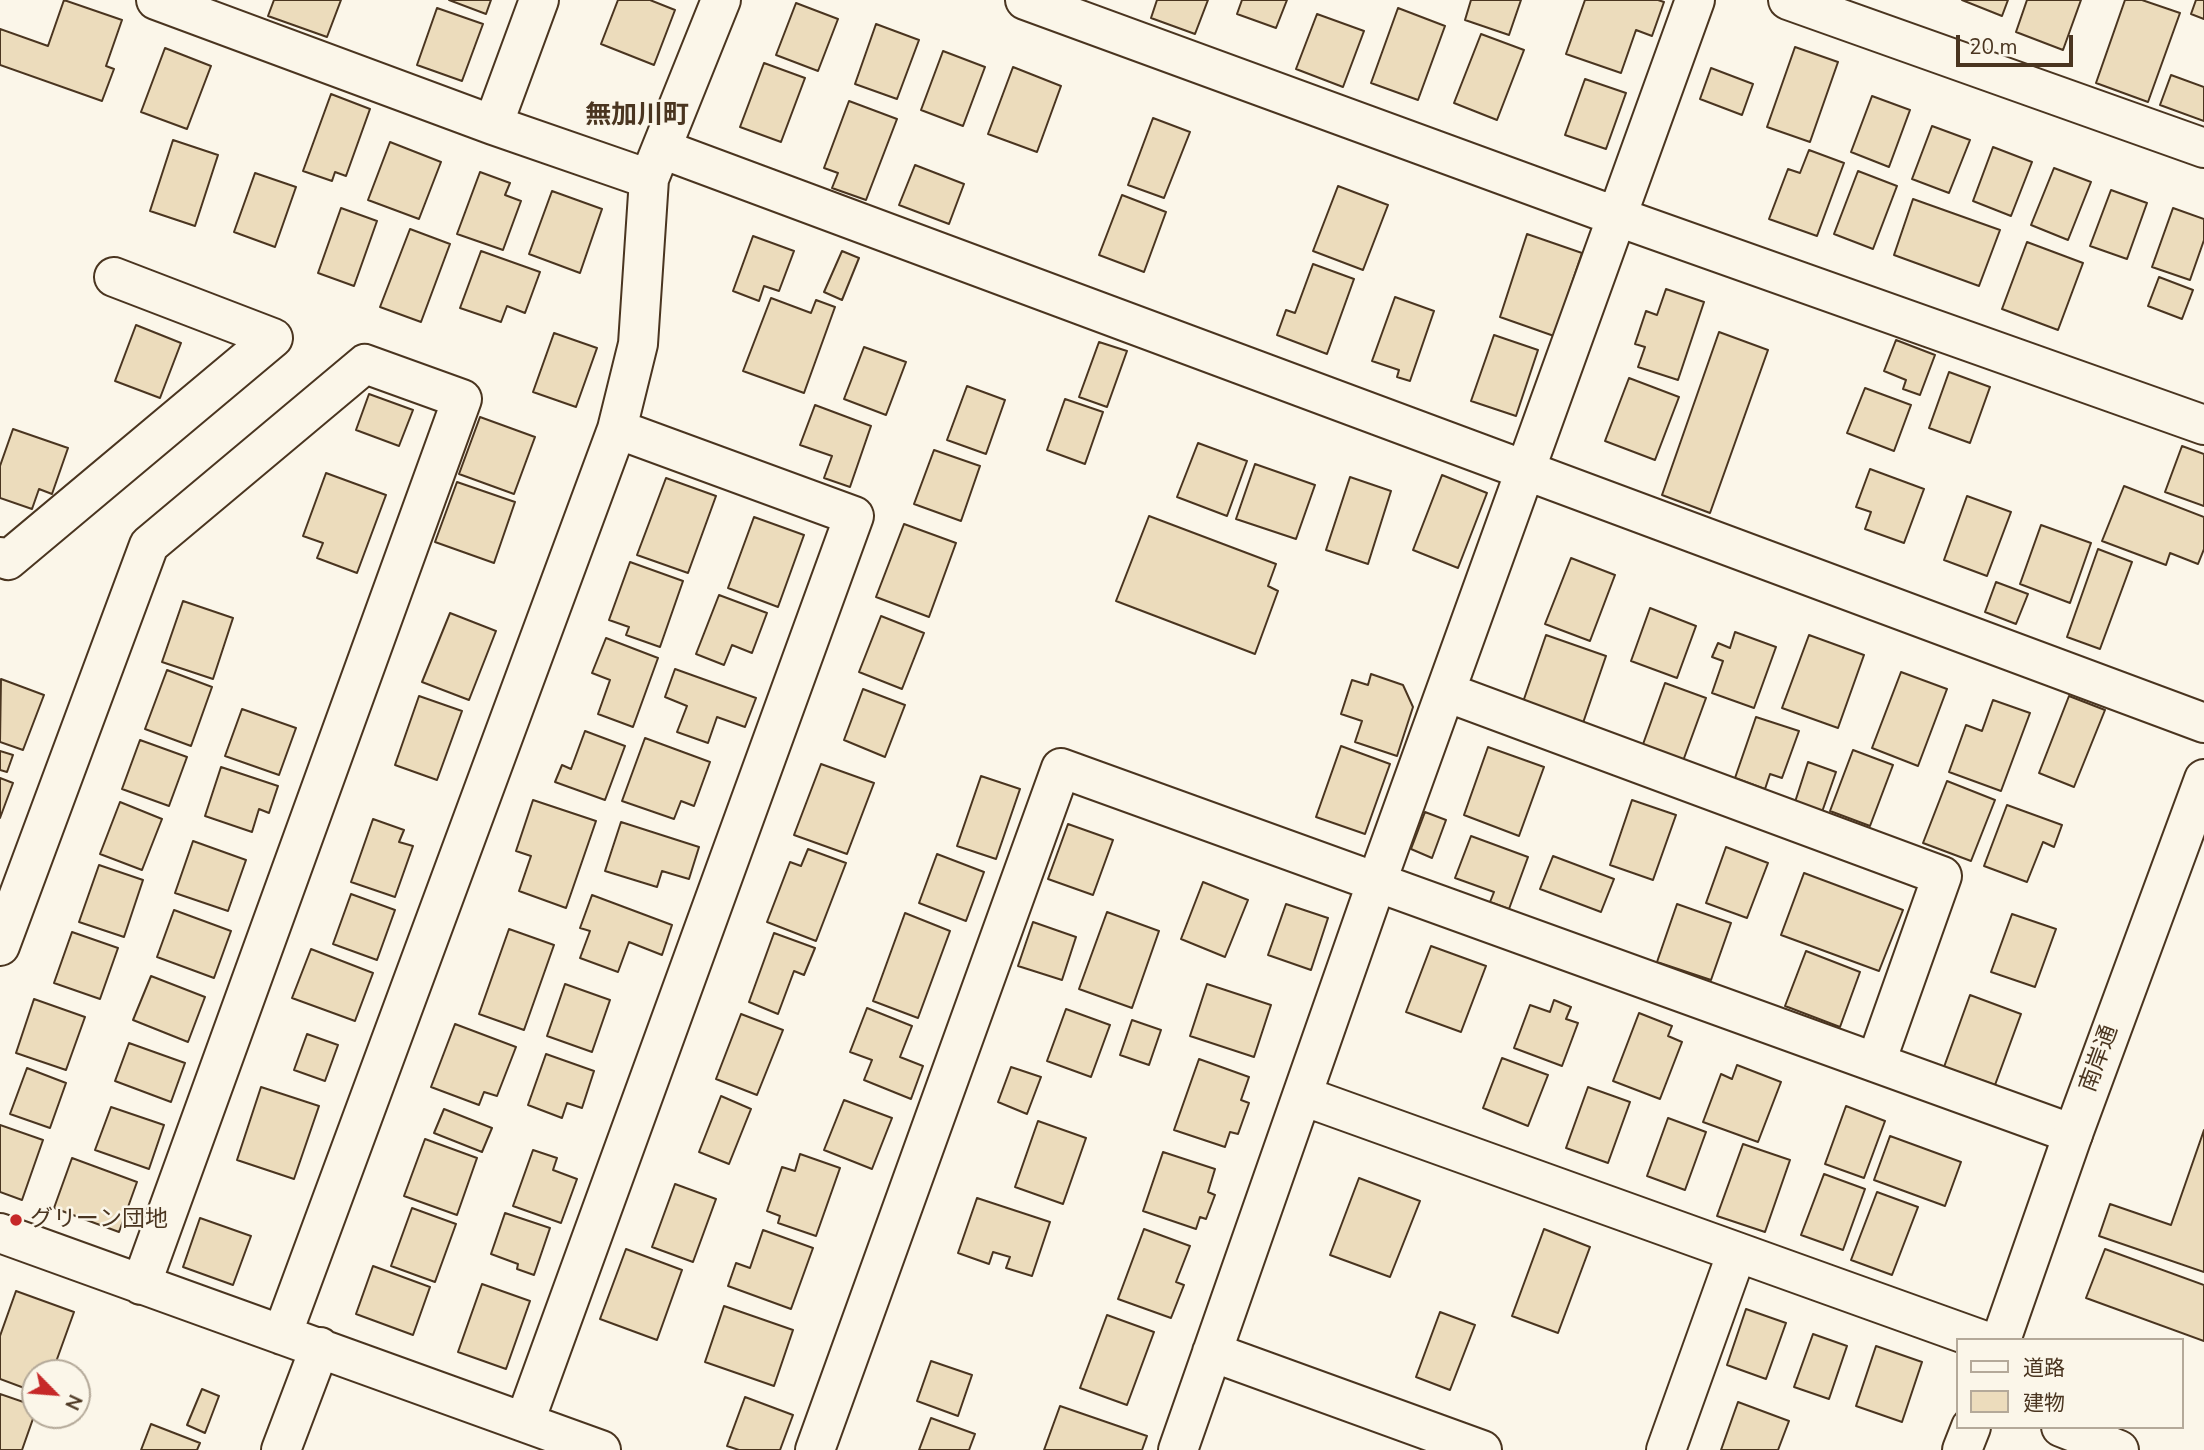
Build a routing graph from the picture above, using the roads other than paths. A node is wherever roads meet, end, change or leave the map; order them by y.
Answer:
1 (539, 0) edge
2 (721, 0) edge
3 (1025, 0) edge
4 (1695, 0) edge
5 (1788, 0) edge
6 (178, 4) edge
7 (493, 125) junction
8 (2204, 148) edge
9 (655, 164) junction
10 (1618, 217) junction
11 (114, 278) dead end
12 (2204, 425) edge
13 (617, 429) junction
14 (1527, 470) junction
15 (0, 557) edge
16 (1446, 692) junction
17 (2204, 723) edge
18 (2204, 779) edge
19 (1377, 881) junction
20 (0, 946) edge
21 (1876, 1062) junction
22 (1303, 1096) junction
23 (2073, 1134) junction
24 (0, 1233) edge
25 (1737, 1252) junction
26 (141, 1285) junction
27 (282, 1335) junction
28 (1976, 1338) edge
29 (2002, 1338) edge
30 (320, 1348) junction
31 (1212, 1352) junction
32 (525, 1421) junction
33 (1969, 1429) edge
34 (2066, 1429) edge
35 (281, 1450) edge
36 (601, 1450) edge
37 (815, 1450) edge
38 (1178, 1450) edge
39 (1482, 1450) edge
40 (1666, 1450) edge
41 (1962, 1450) edge
42 (2119, 1450) edge

1 - 7 street
2 - 9 street
3 - 10 street
4 - 10 street
5 - 8 street
6 - 7 street
7 - 9 street
9 - 13 street
9 - 14 street
10 - 12 street
10 - 14 street
11 - 15 street
13 - 27 street
13 - 32 street
14 - 16 street
14 - 17 street
16 - 19 street
16 - 21 street
18 - 23 street, 南岸通
19 - 21 street
19 - 22 street
19 - 37 street
20 - 26 street
21 - 23 street
22 - 25 street
22 - 31 street
23 - 29 street, 南岸通
24 - 26 street
25 - 28 street
25 - 40 street
26 - 27 street
27 - 30 street
30 - 32 street
30 - 35 street
31 - 38 street
31 - 39 street
32 - 36 street
33 - 41 street
34 - 42 street

